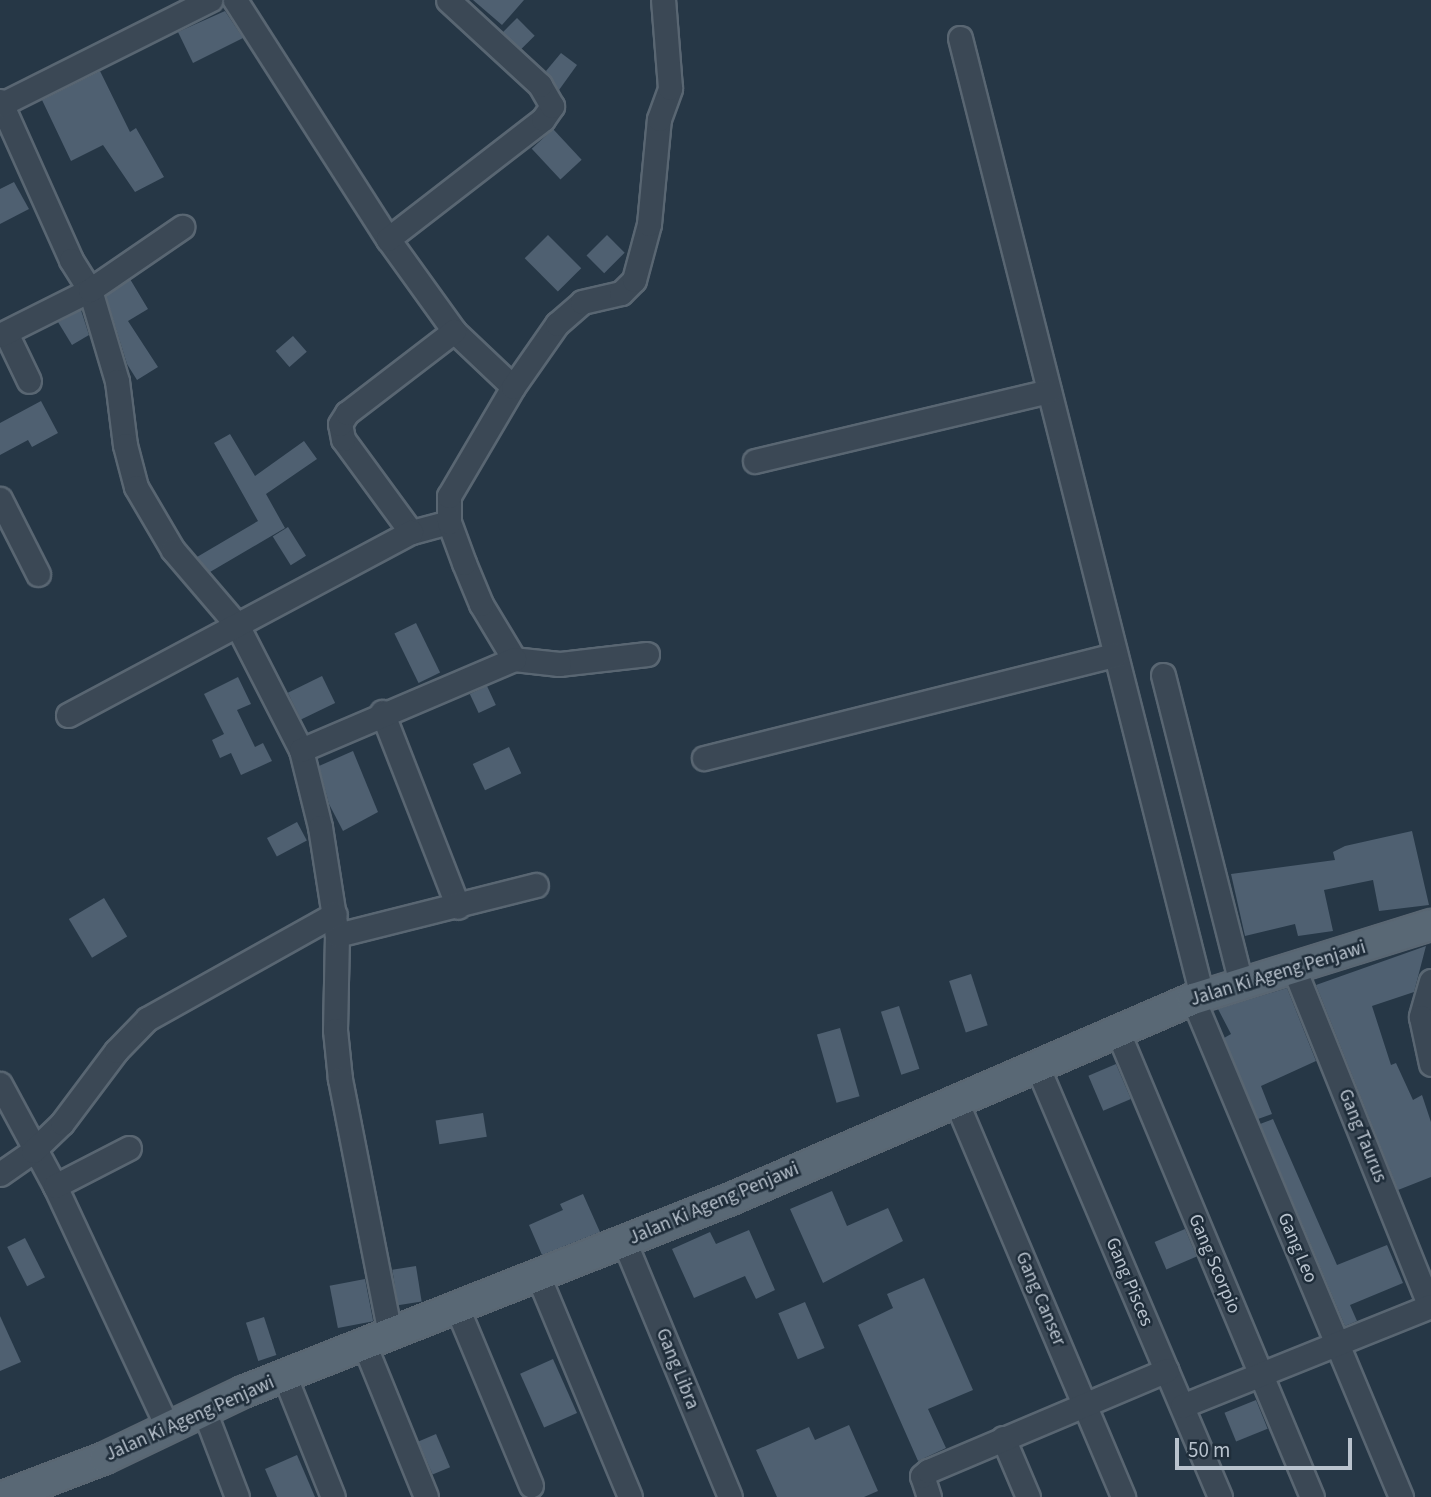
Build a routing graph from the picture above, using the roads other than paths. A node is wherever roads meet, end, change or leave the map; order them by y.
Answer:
1 (210, 0) edge
2 (236, 0) edge
3 (448, 0) edge
4 (663, 0) edge
5 (960, 38) dead end
6 (1, 102) edge
7 (182, 227) dead end
8 (388, 239) junction
9 (89, 290) junction
10 (454, 331) junction
11 (3, 334) edge
12 (29, 381) dead end
13 (513, 387) junction
14 (1049, 391) junction
15 (755, 461) dead end
16 (0, 499) edge
17 (449, 522) junction
18 (411, 532) junction
19 (37, 574) dead end
20 (236, 625) junction
21 (647, 654) dead end
22 (1115, 655) junction
23 (514, 659) junction
24 (1163, 675) dead end
25 (382, 712) junction
26 (68, 715) dead end
27 (301, 750) junction
28 (704, 758) dead end
29 (536, 886) dead end
30 (458, 907) junction
31 (336, 924) junction
32 (1431, 925) edge
33 (1293, 966) junction
34 (1431, 981) edge
35 (1241, 983) junction
36 (1198, 998) junction
37 (1116, 1031) junction
38 (1431, 1064) edge
39 (1038, 1068) junction
40 (0, 1084) edge
41 (956, 1101) junction
42 (129, 1148) dead end
43 (33, 1151) junction
44 (0, 1174) edge
45 (55, 1186) junction
46 (624, 1241) junction
47 (539, 1278) junction
48 (1431, 1306) edge
49 (458, 1310) junction
50 (377, 1339) junction
51 (1337, 1345) junction
52 (1167, 1370) junction
53 (1259, 1372) junction
54 (285, 1377) junction
55 (1085, 1404) junction
56 (1182, 1406) junction
57 (187, 1421) junction
58 (1003, 1438) junction
59 (531, 1485) dead end
60 (3, 1497) edge
61 (237, 1497) edge
62 (333, 1497) edge
63 (426, 1497) edge
64 (629, 1497) edge
65 (730, 1497) edge
66 (929, 1497) edge
67 (1028, 1497) edge
68 (1123, 1497) edge
69 (1220, 1497) edge
70 (1312, 1497) edge
71 (1401, 1497) edge

1 - 6 street
2 - 8 street
3 - 8 street
4 - 13 street
5 - 14 street, Gang Leo
6 - 9 street
7 - 9 street
8 - 10 street
9 - 11 street
9 - 20 street
10 - 13 street
10 - 18 street
11 - 12 street
13 - 17 street
14 - 15 street
14 - 22 street, Gang Leo
16 - 19 street
17 - 18 street
17 - 23 street
18 - 20 street
20 - 26 street
20 - 27 street
21 - 23 street
22 - 28 street
22 - 36 street, Gang Leo
23 - 25 street
24 - 35 street
25 - 27 street
25 - 30 street
27 - 31 street
29 - 30 street
30 - 31 street
31 - 43 street
31 - 50 street
32 - 33 main road, Jalan Ki Ageng Penjawi
33 - 35 main road, Jalan Ki Ageng Penjawi
33 - 48 street, Gang Taurus
34 - 38 street
35 - 36 main road, Jalan Ki Ageng Penjawi
36 - 37 main road, Jalan Ki Ageng Penjawi
36 - 51 street, Gang Leo
37 - 39 main road, Jalan Ki Ageng Penjawi
37 - 53 street, Gang Scorpio
39 - 41 main road, Jalan Ki Ageng Penjawi
39 - 52 street, Gang Pisces
40 - 43 street
41 - 46 main road, Jalan Ki Ageng Penjawi
41 - 55 street, Gang Canser
42 - 45 street
43 - 44 street
43 - 45 street
45 - 57 street
46 - 47 main road, Jalan Ki Ageng Penjawi
46 - 65 street, Gang Libra
47 - 49 main road, Jalan Ki Ageng Penjawi
47 - 64 street
48 - 51 street
49 - 50 main road, Jalan Ki Ageng Penjawi
49 - 59 street
50 - 54 main road, Jalan Ki Ageng Penjawi
50 - 63 street
51 - 53 street
51 - 71 street, Gang Leo
52 - 55 street
52 - 56 street, Gang Pisces
53 - 56 street
53 - 70 street, Gang Scorpio
54 - 57 main road, Jalan Ki Ageng Penjawi
54 - 62 street
55 - 58 street
55 - 68 street, Gang Canser
56 - 69 street, Gang Pisces
57 - 60 main road, Jalan Ki Ageng Penjawi
57 - 61 street
58 - 66 street
58 - 67 street

